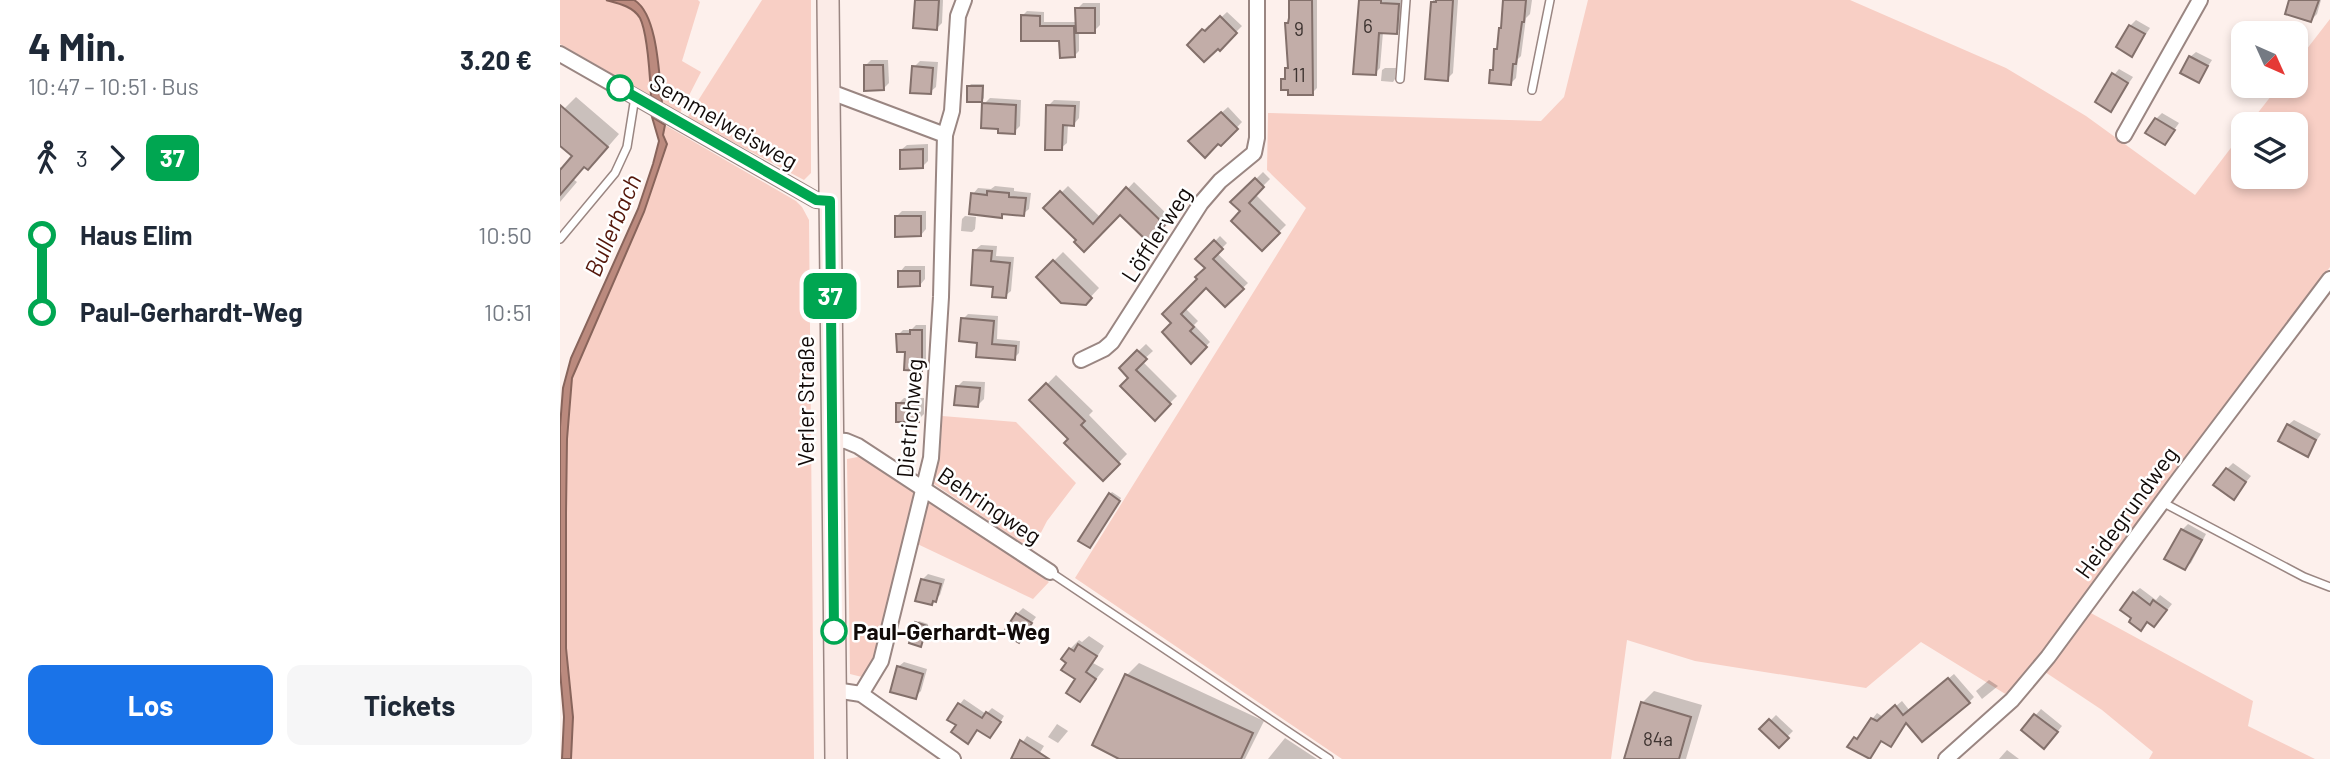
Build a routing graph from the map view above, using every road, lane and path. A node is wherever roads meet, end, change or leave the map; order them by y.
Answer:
1 (828, 0) edge
2 (964, 0) edge
3 (1256, 0) edge
4 (1406, 0) edge
5 (1550, 0) edge
6 (2200, 0) edge
7 (560, 54) edge
8 (1400, 79) dead end
9 (1532, 90) dead end
10 (828, 91) junction
11 (635, 97) junction
12 (945, 135) junction
13 (2124, 135) dead end
14 (830, 201) junction
15 (560, 239) edge
16 (2330, 279) edge
17 (1080, 360) dead end
18 (831, 440) junction
19 (925, 489) junction
20 (2161, 502) junction
21 (1050, 572) joint
22 (2330, 587) edge
23 (835, 690) junction
24 (861, 694) junction
25 (836, 759) edge
26 (953, 759) edge
27 (1329, 759) edge
28 (1945, 759) edge

1 - 10 main road, Verler Straße
2 - 12 street, Dietrichweg
3 - 17 street, Löfflerweg
4 - 8 lane
5 - 9 lane
6 - 13 street
7 - 11 street, Semmelweisweg
10 - 12 street
10 - 14 main road, Verler Straße
11 - 14 street, Semmelweisweg
11 - 15 lane
12 - 19 street, Dietrichweg
14 - 18 main road, Verler Straße
16 - 20 street, Heidegrundweg
18 - 19 street, Behringweg
18 - 23 main road, Verler Straße
19 - 21 street, Behringweg
19 - 24 street, Dietrichweg
20 - 22 lane
20 - 28 street, Heidegrundweg
21 - 27 lane
23 - 24 street
23 - 25 main road, Verler Straße
24 - 26 street

